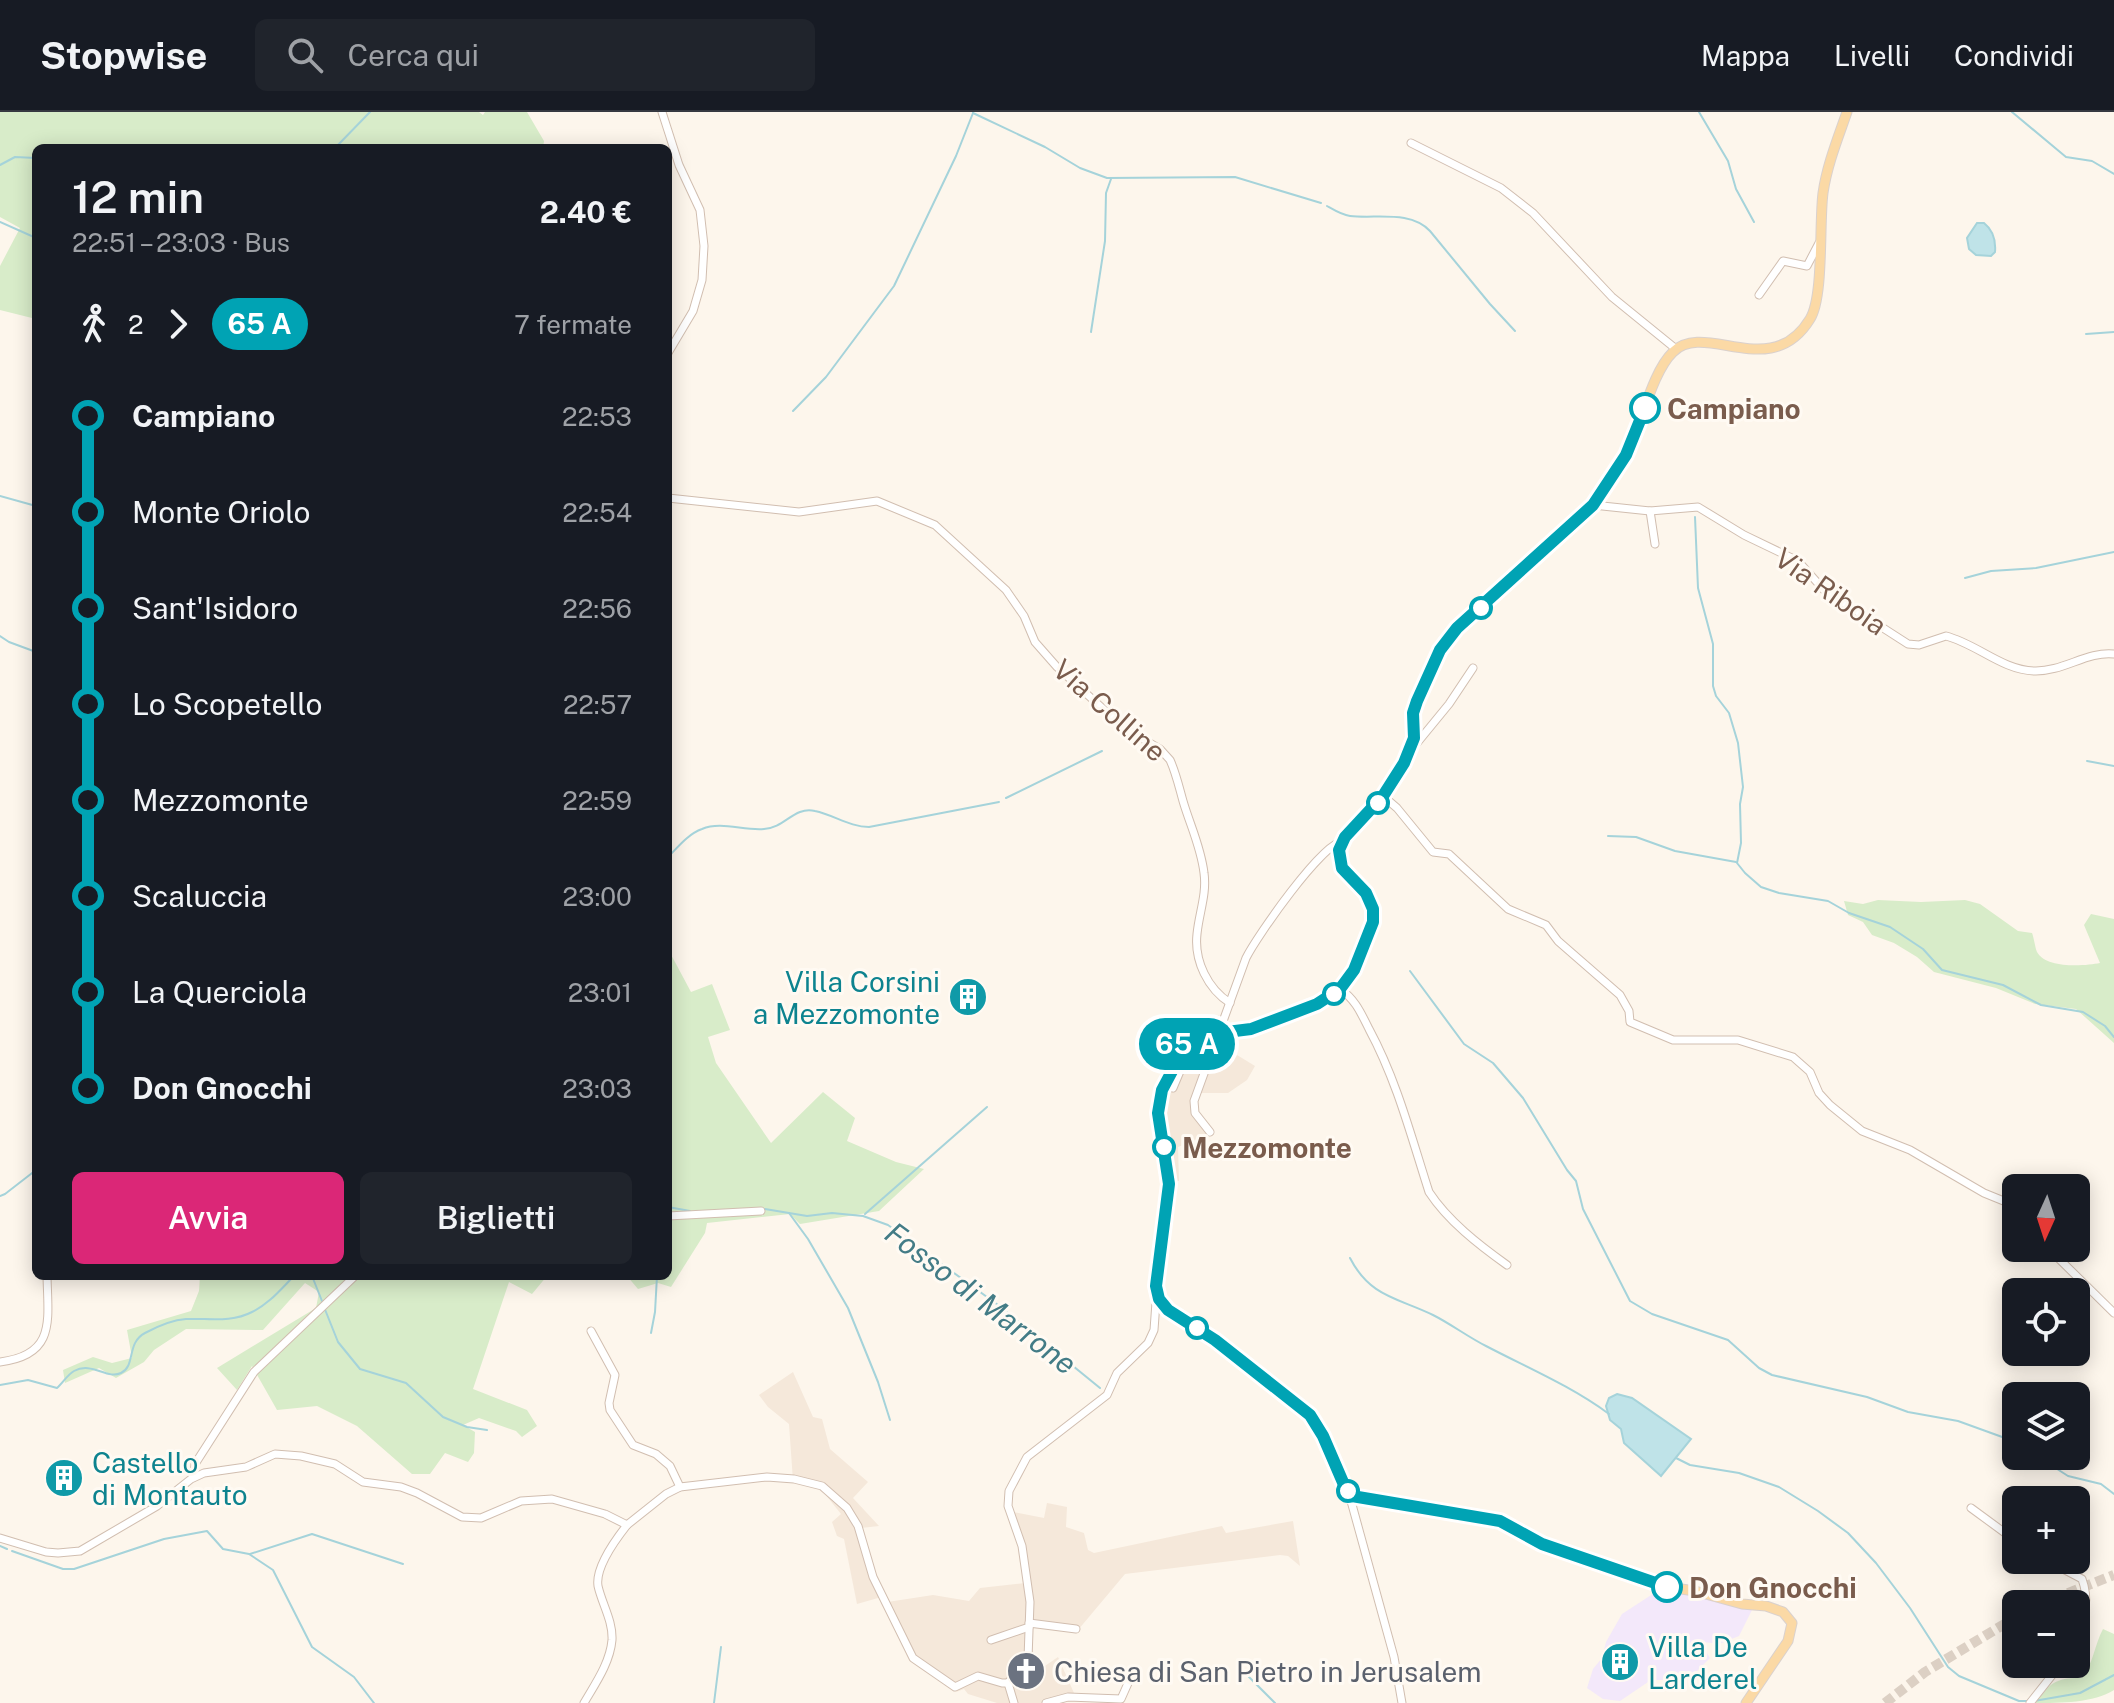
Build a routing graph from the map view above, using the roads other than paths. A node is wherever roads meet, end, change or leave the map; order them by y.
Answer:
1 (662, 112) edge
2 (1847, 112) edge
3 (1411, 143) dead end
4 (1820, 241) junction
5 (1759, 295) dead end
6 (672, 346) edge
7 (1676, 349) junction
8 (672, 498) edge
9 (1593, 505) junction
10 (1650, 511) junction
11 (1655, 544) dead end
12 (2114, 654) edge
13 (1473, 668) dead end
14 (1408, 754) junction
15 (1383, 796) junction
16 (1343, 841) junction
17 (1340, 989) junction
18 (1230, 1003) junction
19 (1220, 1034) junction
20 (1176, 1064) junction
21 (1173, 1088) dead end
22 (1210, 1132) dead end
23 (2002, 1200) edge
24 (761, 1211) dead end
25 (672, 1216) edge
26 (2063, 1262) edge
27 (1507, 1265) dead end
28 (47, 1280) edge
29 (351, 1280) edge
30 (1159, 1299) junction
31 (2114, 1313) edge
32 (591, 1331) dead end
33 (0, 1362) edge
34 (194, 1477) dead end
35 (680, 1487) junction
36 (1352, 1496) junction
37 (1971, 1508) dead end
38 (627, 1525) junction
39 (2002, 1531) edge
40 (0, 1538) edge
41 (2073, 1574) edge
42 (2086, 1590) edge
43 (1029, 1625) junction
44 (1076, 1629) dead end
45 (991, 1640) dead end
46 (2050, 1678) edge
47 (1129, 1681) dead end
48 (1008, 1683) junction
49 (584, 1703) edge
50 (1014, 1703) edge
51 (1046, 1703) edge
52 (1402, 1703) edge
53 (1746, 1703) edge
54 (2030, 1703) edge

1 - 6 street
2 - 4 main road
3 - 7 street
4 - 5 street
4 - 7 main road
7 - 9 main road
8 - 18 street, Via Colline
9 - 10 street, Via Riboia
9 - 14 main road
10 - 11 street
10 - 12 street, Via Riboia
13 - 14 street
14 - 15 main road
15 - 16 main road
15 - 23 street
16 - 17 main road
16 - 18 street
17 - 19 main road
17 - 27 street
18 - 19 street
19 - 20 main road
19 - 22 street
20 - 21 street
20 - 30 main road
24 - 25 street
26 - 31 street
28 - 33 street
29 - 34 street
30 - 36 main road
30 - 43 street
32 - 35 street
35 - 38 street
35 - 48 street
36 - 52 street
36 - 53 main road
37 - 39 street
38 - 40 street
38 - 49 street
41 - 42 street
43 - 44 street
43 - 45 street
43 - 48 street
46 - 54 street
47 - 51 street
48 - 50 street

